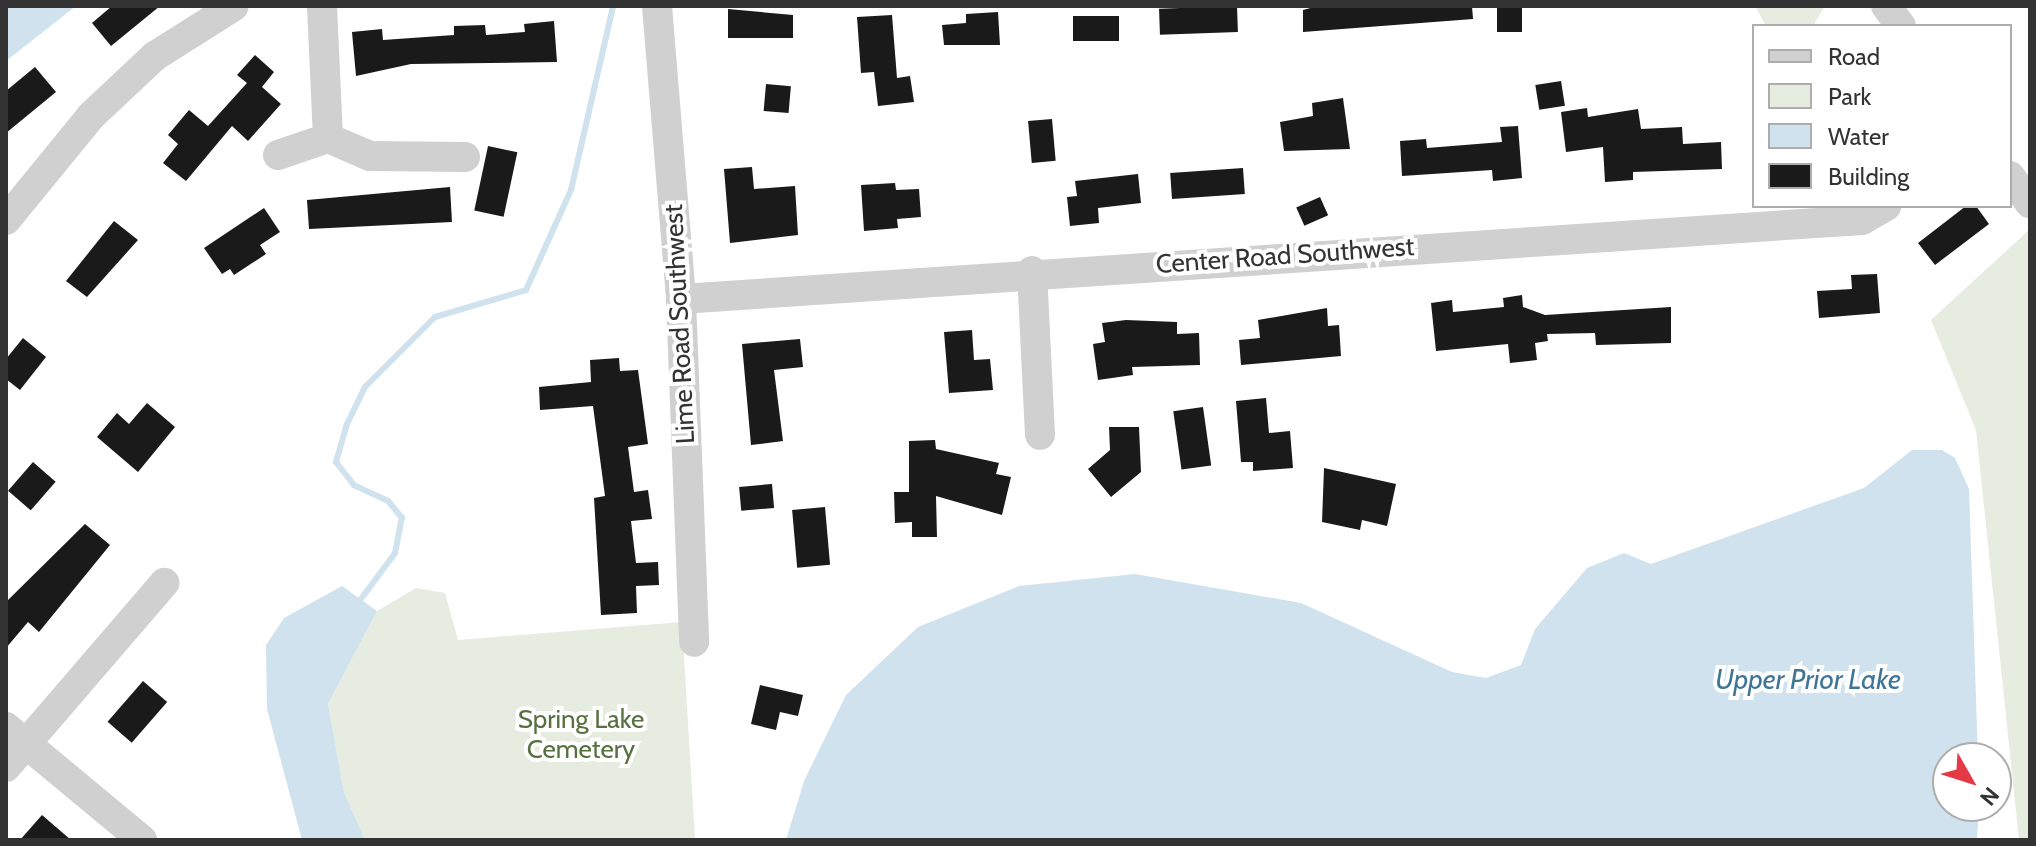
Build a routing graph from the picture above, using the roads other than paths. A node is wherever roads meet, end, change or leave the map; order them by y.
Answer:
1 (234, 6) edge
2 (322, 6) edge
3 (657, 6) edge
4 (1886, 6) edge
5 (1900, 24) edge
6 (328, 138) junction
7 (278, 155) dead end
8 (465, 157) dead end
9 (2012, 179) edge
10 (2030, 204) edge
11 (1883, 208) edge
12 (6, 220) edge
13 (1032, 271) junction
14 (681, 299) junction
15 (1040, 435) dead end
16 (164, 583) dead end
17 (694, 642) dead end
18 (16, 735) edge
19 (6, 767) edge
20 (142, 840) edge

1 - 12 street
2 - 6 street
3 - 14 street, Lime Road Southwest
4 - 5 street
6 - 7 street
6 - 8 street
9 - 10 street
11 - 13 street, Center Road Southwest
13 - 14 street, Center Road Southwest
13 - 15 street
14 - 17 street, Lime Road Southwest
16 - 18 street
18 - 19 street
18 - 20 street

